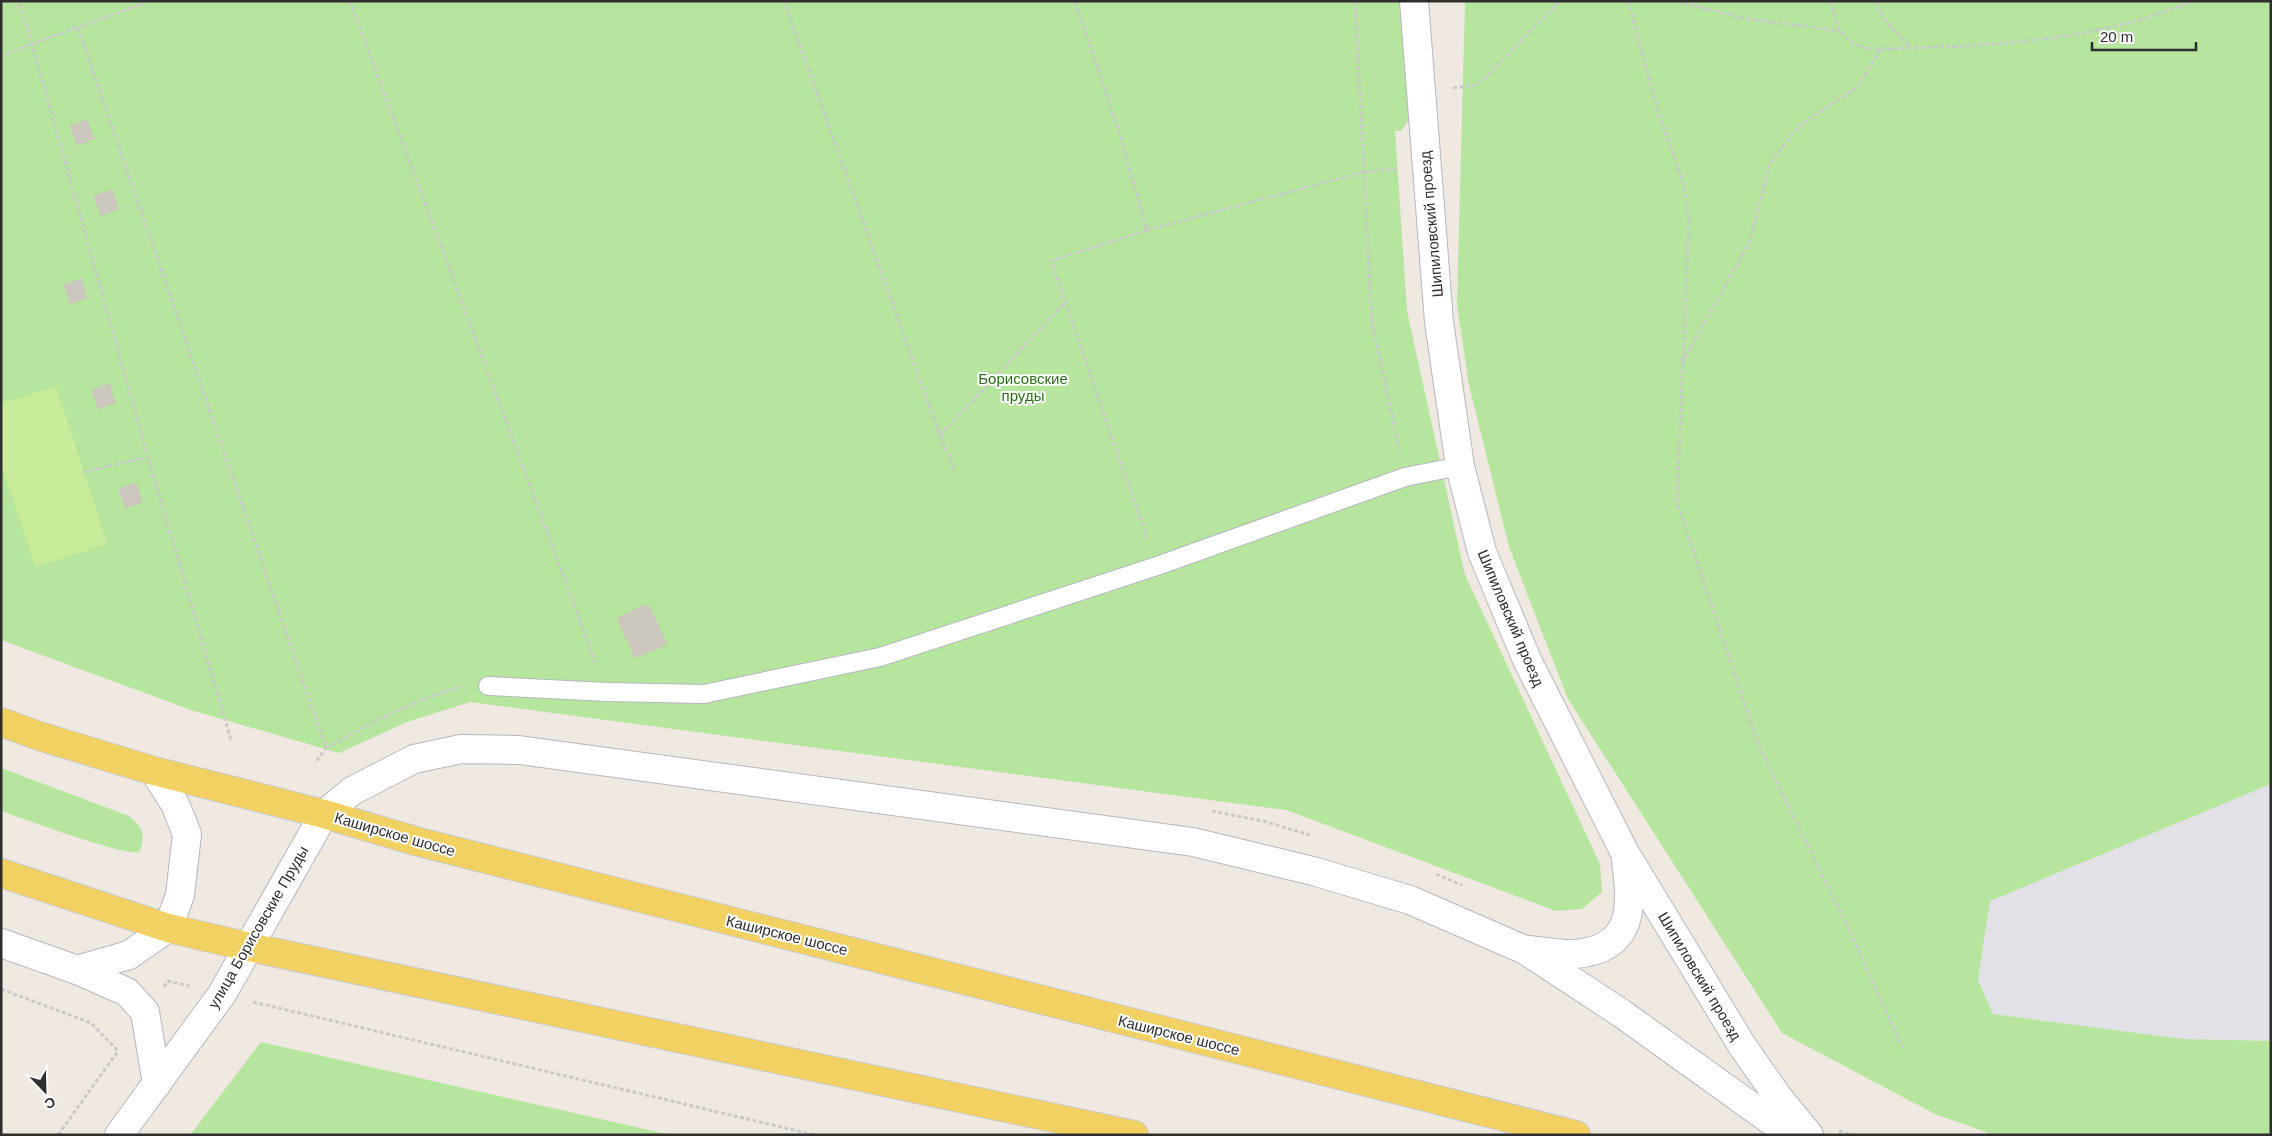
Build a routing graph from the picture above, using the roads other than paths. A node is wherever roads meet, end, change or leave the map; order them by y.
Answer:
1 (1414, 1) edge
2 (1460, 466) junction
3 (488, 686) road end
4 (1, 722) edge
5 (154, 771) junction
6 (324, 814) junction
7 (1625, 853) junction
8 (1, 873) edge
9 (168, 928) junction
10 (1, 943) edge
11 (249, 947) junction
12 (1526, 950) junction
13 (76, 970) junction
14 (156, 1084) junction
15 (119, 1135) edge
16 (1134, 1135) edge
17 (1576, 1135) edge
18 (1791, 1135) edge
19 (1809, 1135) edge

1 - 2 main road, Шипиловский проезд
2 - 3 lane
2 - 7 main road, Шипиловский проезд
4 - 5 main road, Каширское шоссе
5 - 6 main road, Каширское шоссе
5 - 9 main road
6 - 11 main road, улица Борисовские Пруды
6 - 12 main road
6 - 17 main road, Каширское шоссе
7 - 12 main road
7 - 19 main road, Шипиловский проезд
8 - 9 main road
9 - 11 main road
9 - 13 main road
10 - 13 main road
11 - 14 main road, улица Борисовские Пруды
11 - 16 main road
12 - 18 main road
13 - 14 main road
14 - 15 main road, улица Борисовские Пруды

